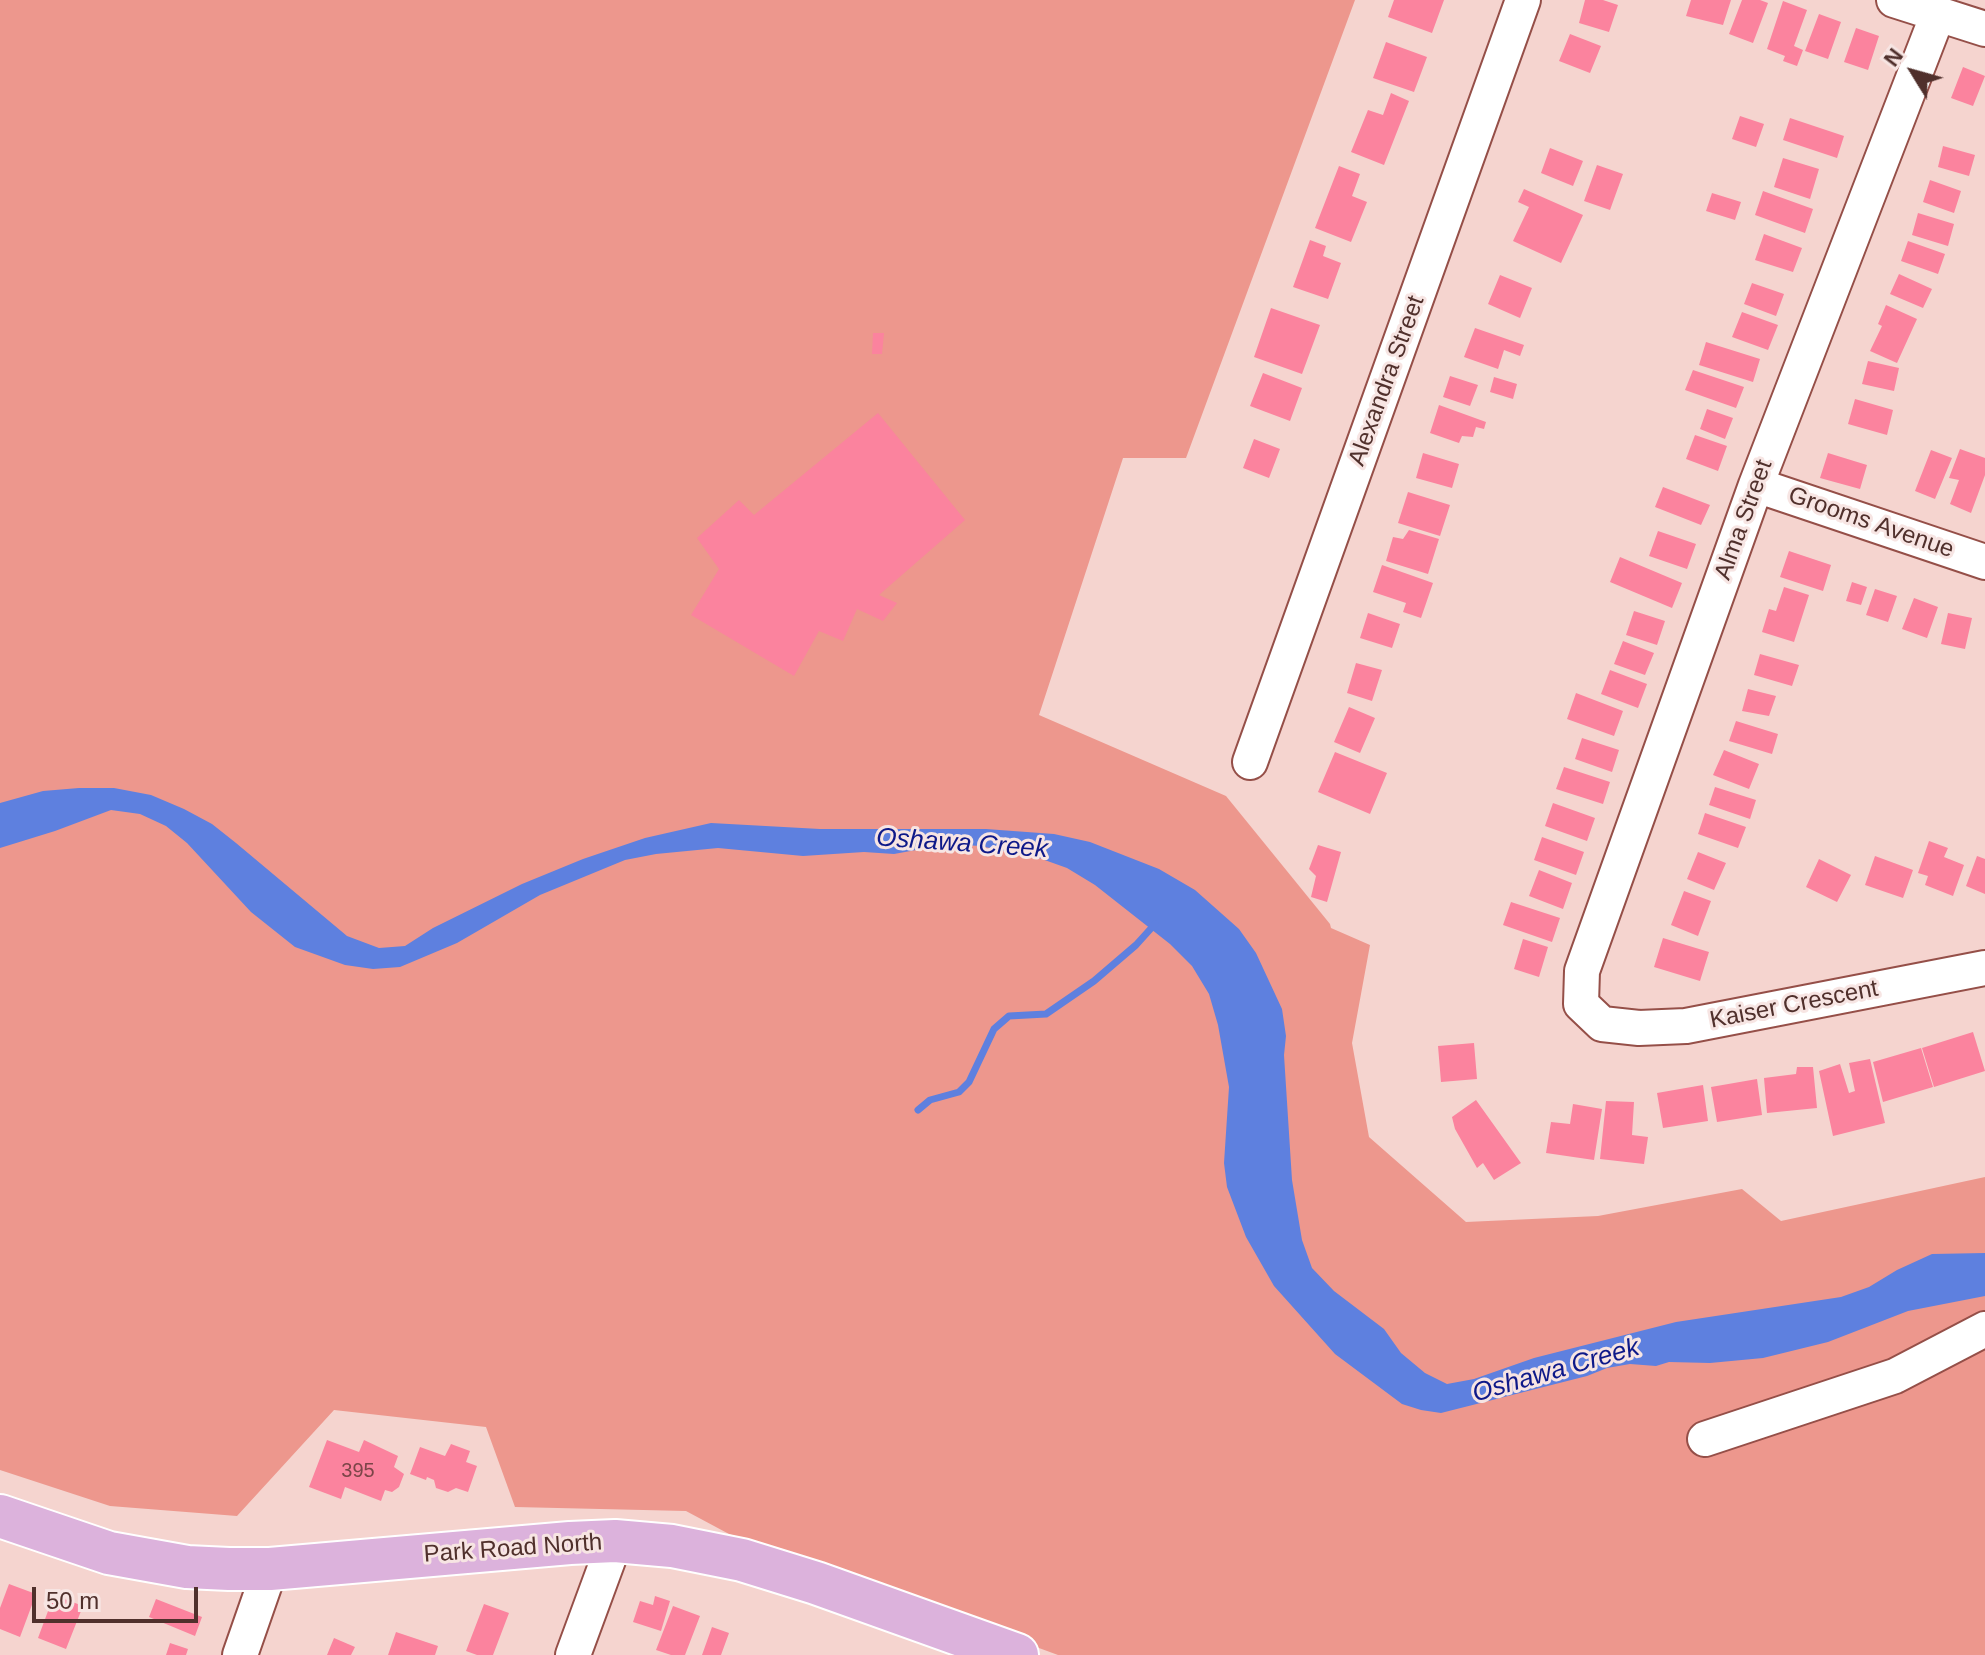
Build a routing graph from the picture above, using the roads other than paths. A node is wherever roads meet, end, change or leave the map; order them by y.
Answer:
1 (1523, 0) edge
2 (1894, 0) edge
3 (1938, 14) junction
4 (1985, 29) edge
5 (1756, 485) junction
6 (1985, 562) edge
7 (1250, 762) dead end
8 (1985, 968) edge
9 (1602, 1024) joint
10 (1985, 1329) edge
11 (1705, 1439) dead end
12 (0, 1516) edge
13 (615, 1541) junction
14 (270, 1569) junction
15 (240, 1655) edge
16 (573, 1655) edge
17 (1017, 1655) edge

1 - 7 street, Alexandra Street
2 - 3 street
3 - 4 street
3 - 5 street, Alma Street
5 - 6 street, Grooms Avenue
5 - 9 street, Alma Street
8 - 9 street, Kaiser Crescent
10 - 11 street
12 - 14 main road, Park Road North
13 - 14 main road, Park Road North
13 - 16 street
13 - 17 main road, Park Road North
14 - 15 street

